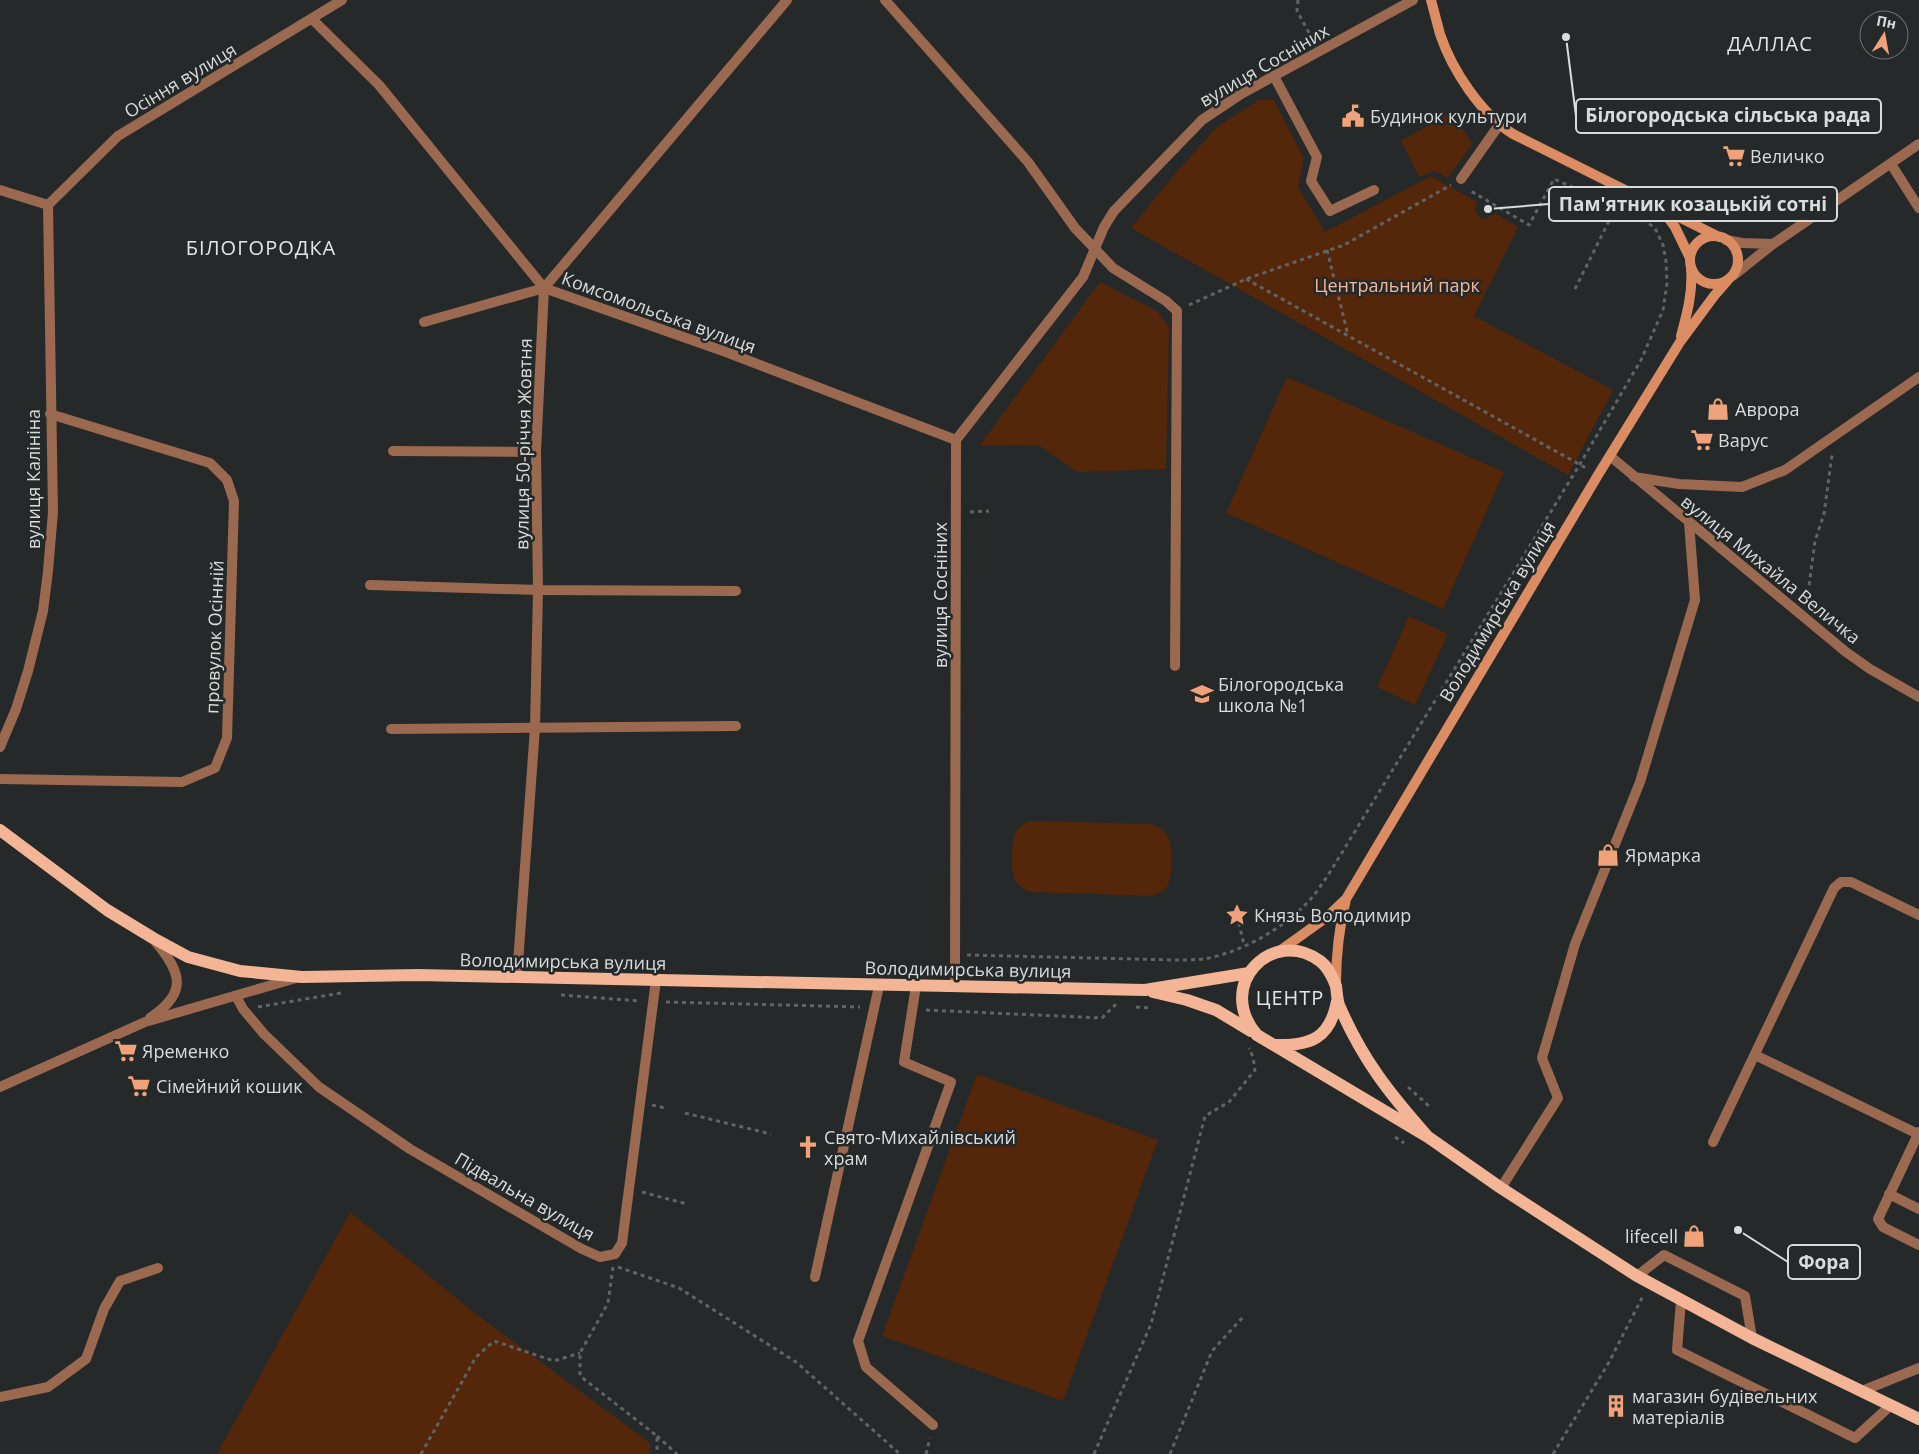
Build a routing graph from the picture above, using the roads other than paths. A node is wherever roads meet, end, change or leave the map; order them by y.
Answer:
1 (342, 0) edge
2 (787, 0) edge
3 (884, 0) edge
4 (1413, 0) edge
5 (1431, 0) edge
6 (312, 19) junction
7 (1274, 76) junction
8 (1498, 125) junction
9 (1919, 144) edge
10 (1891, 164) junction
11 (1461, 179) road end
12 (0, 190) edge
13 (1374, 190) dead end
14 (48, 205) junction
15 (1662, 208) junction
16 (1919, 208) edge
17 (1723, 238) junction
18 (1773, 244) junction
19 (1095, 249) junction
20 (1691, 262) junction
21 (1731, 277) junction
22 (544, 288) junction
23 (424, 322) dead end
24 (1680, 342) junction
25 (1919, 377) edge
26 (50, 414) junction
27 (956, 440) junction
28 (393, 451) dead end
29 (536, 452) junction
30 (1610, 456) junction
31 (1633, 476) junction
32 (1689, 522) junction
33 (370, 585) dead end
34 (538, 590) junction
35 (736, 591) dead end
36 (1175, 666) dead end
37 (1919, 696) edge
38 (736, 726) dead end
39 (535, 728) junction
40 (391, 729) dead end
41 (0, 747) edge
42 (0, 779) edge
43 (0, 830) edge
44 (1346, 899) junction
45 (1919, 916) edge
46 (152, 938) junction
47 (1278, 952) junction
48 (1249, 973) junction
49 (302, 977) junction
50 (518, 977) junction
51 (656, 980) junction
52 (879, 986) junction
53 (916, 986) junction
54 (955, 987) junction
55 (1336, 987) junction
56 (1145, 990) junction
57 (236, 996) junction
58 (1338, 1001) junction
59 (145, 1022) junction
60 (1257, 1035) junction
61 (1274, 1045) junction
62 (1755, 1054) junction
63 (0, 1087) edge
64 (1918, 1133) edge
65 (1428, 1137) junction
66 (1713, 1142) dead end
67 (1501, 1188) junction
68 (1889, 1194) junction
69 (1919, 1209) edge
70 (1919, 1245) edge
71 (158, 1268) dead end
72 (1637, 1276) junction
73 (815, 1278) dead end
74 (1680, 1301) junction
75 (1752, 1338) junction
76 (1919, 1368) edge
77 (1862, 1391) junction
78 (0, 1397) edge
79 (1891, 1405) junction
80 (1919, 1418) edge
81 (933, 1425) dead end

1 - 6 street, Осіння вулиця
2 - 22 street
3 - 19 street
4 - 7 street, вулиця Сосніних
5 - 8 main road, Володимирська вулиця
6 - 14 street, Осіння вулиця
6 - 22 street, Комсомольська вулиця
7 - 13 street
7 - 19 street, вулиця Сосніних
8 - 11 street
8 - 15 main road, Володимирська вулиця
9 - 10 street
10 - 16 street
10 - 18 street
12 - 14 street
14 - 26 street, вулиця Калініна
15 - 17 main road, Володимирська вулиця
15 - 20 main road, Володимирська вулиця
17 - 18 street
17 - 20 main road
17 - 21 main road
18 - 21 street
19 - 27 street, вулиця Сосніних
19 - 36 street
20 - 21 main road
20 - 24 main road, Володимирська вулиця
21 - 24 main road, Володимирська вулиця
22 - 23 street
22 - 27 street, Комсомольська вулиця
22 - 29 street, вулиця 50-річчя Жовтня
24 - 30 main road, Володимирська вулиця
25 - 31 street
26 - 41 street, вулиця Калініна
26 - 42 street, провулок Осінній
27 - 54 street, вулиця Сосніних
28 - 29 street
29 - 34 street, вулиця 50-річчя Жовтня
30 - 31 street, вулиця Михайла Величка
30 - 44 main road, Володимирська вулиця
31 - 32 street, вулиця Михайла Величка
32 - 37 street, вулиця Михайла Величка
32 - 67 street
33 - 34 street
34 - 35 street
34 - 39 street, вулиця 50-річчя Жовтня
38 - 39 street
39 - 40 street
39 - 50 street, вулиця 50-річчя Жовтня
43 - 46 main road
44 - 47 main road
44 - 55 main road
45 - 62 street
46 - 49 main road
46 - 59 street
47 - 48 main road
47 - 55 main road
48 - 56 main road, Володимирська вулиця
48 - 60 main road
49 - 50 main road, Володимирська вулиця
49 - 57 street, Володимирська вулиця
50 - 51 main road, Володимирська вулиця
51 - 52 main road, Володимирська вулиця
51 - 57 street, Підвальна вулиця
52 - 53 main road, Володимирська вулиця
52 - 73 street
53 - 54 main road, Володимирська вулиця
53 - 81 street
54 - 56 main road, Володимирська вулиця
55 - 58 main road
56 - 60 main road, Володимирська вулиця
57 - 59 street, Володимирська вулиця
58 - 61 main road
58 - 65 main road
59 - 63 street, Володимирська вулиця
60 - 61 main road
61 - 65 main road
62 - 64 street
62 - 66 street
64 - 68 street
65 - 67 main road
67 - 72 main road
68 - 69 street
68 - 70 street
71 - 78 street
72 - 74 main road
72 - 75 street
74 - 75 main road
74 - 79 street
75 - 77 main road
76 - 77 street
77 - 79 main road
79 - 80 main road

